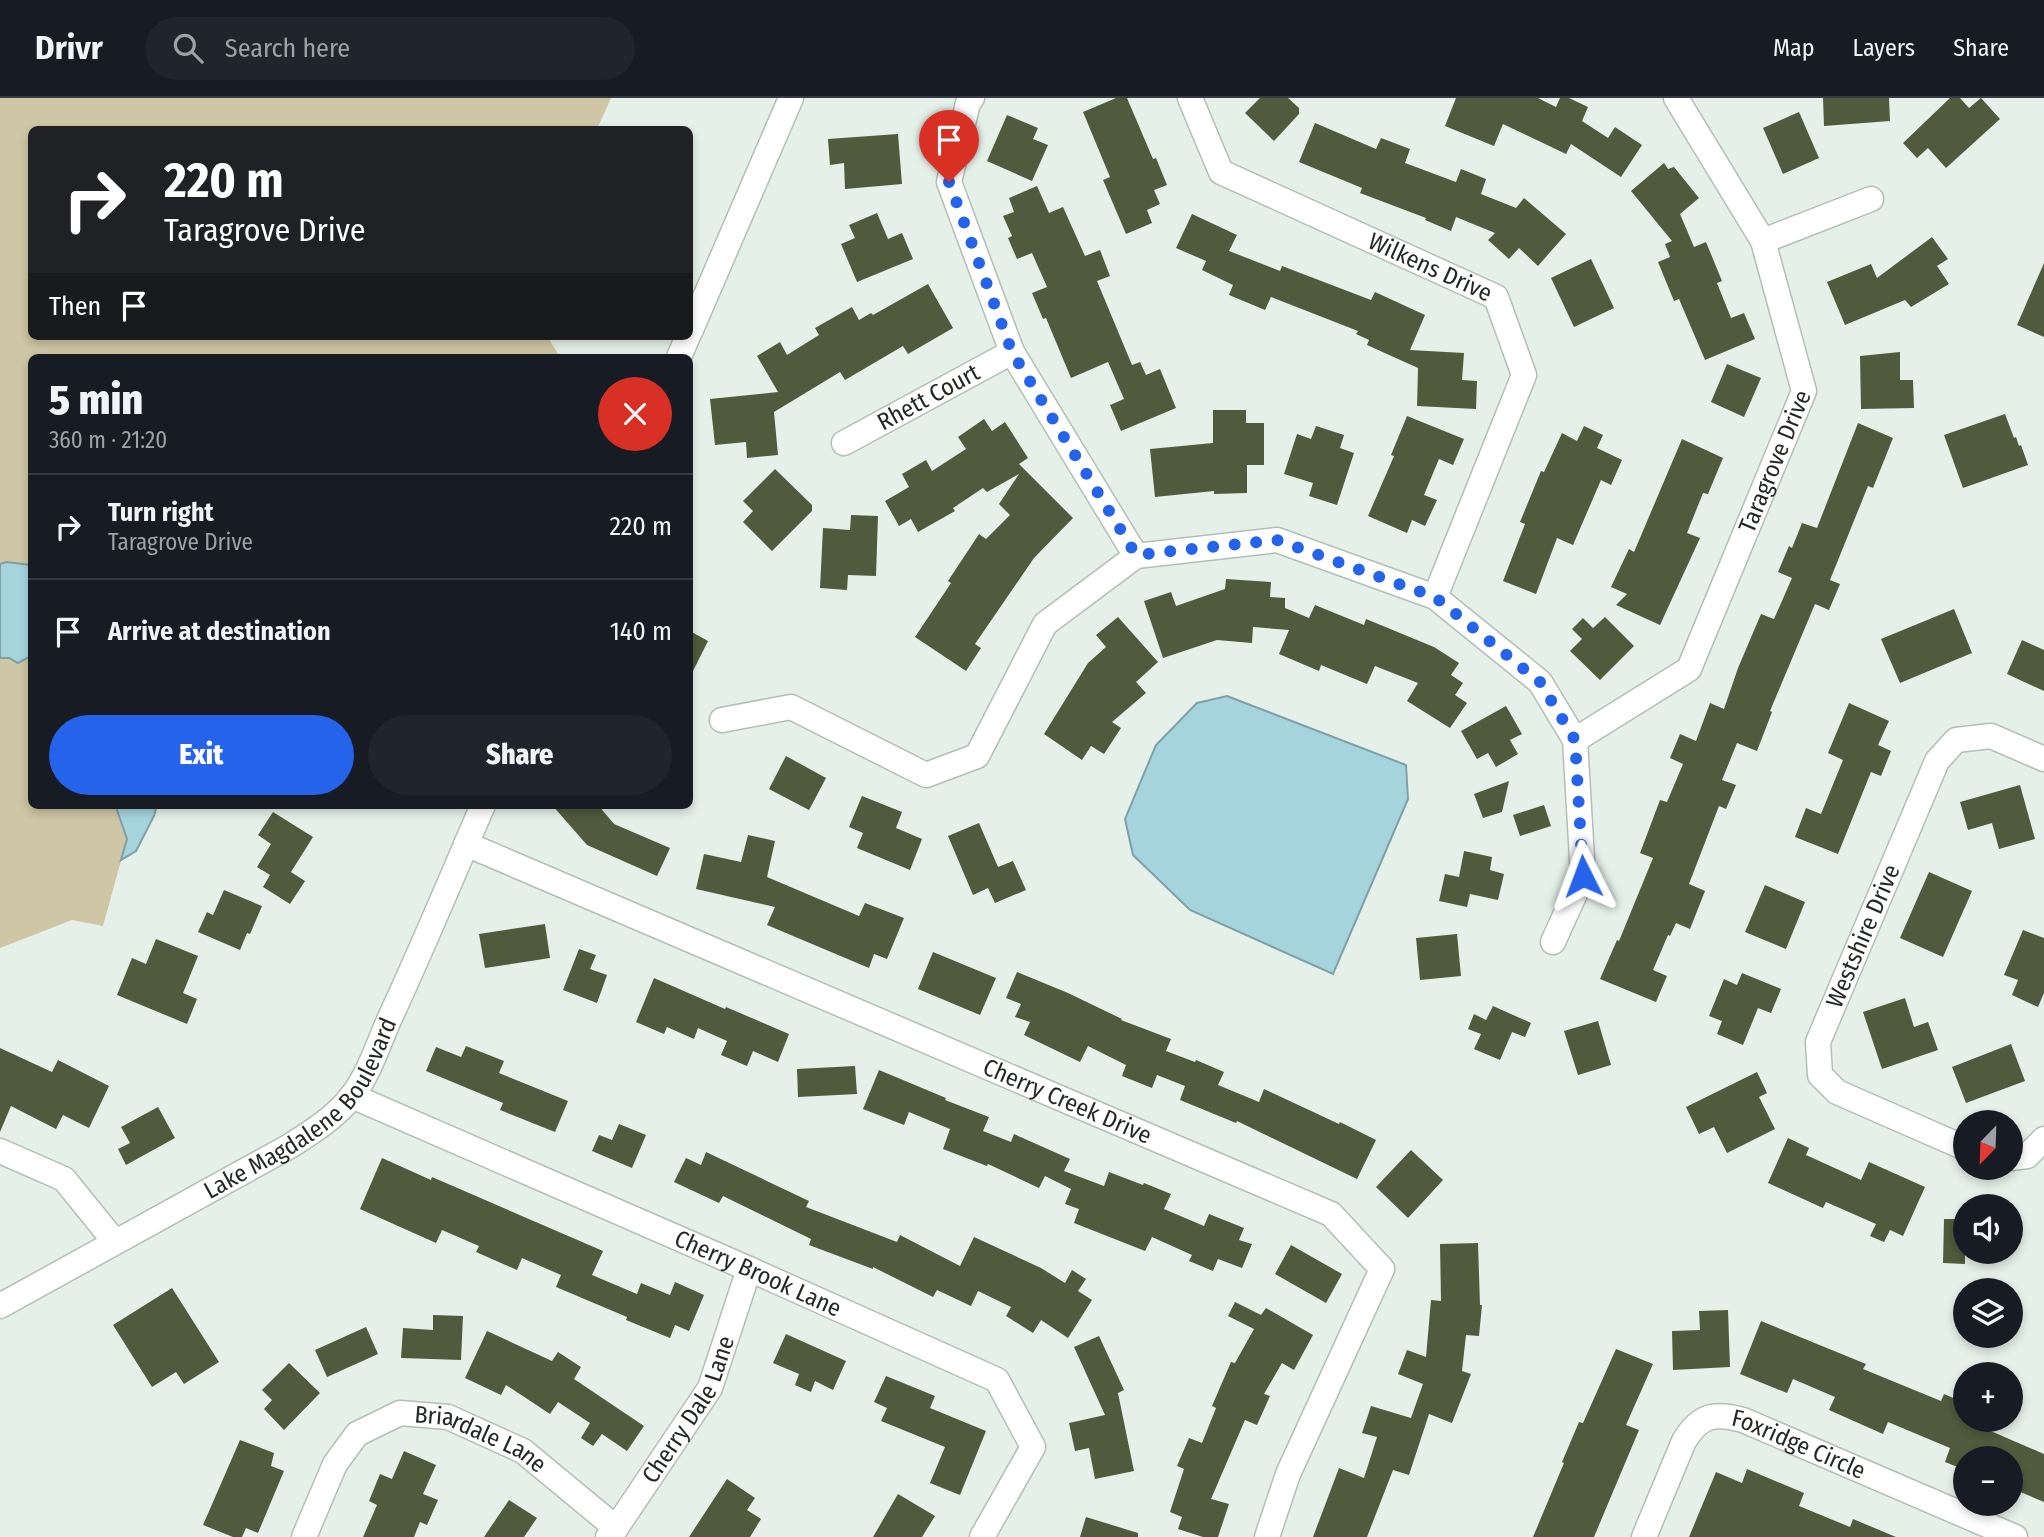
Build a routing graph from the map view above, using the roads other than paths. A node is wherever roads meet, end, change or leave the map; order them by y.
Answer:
1 (791, 98) edge
2 (1190, 98) edge
3 (1676, 98) edge
4 (966, 100) edge
5 (1871, 199) dead end
6 (1762, 241) junction
7 (693, 325) edge
8 (1012, 352) junction
9 (844, 443) dead end
10 (1136, 555) junction
11 (1435, 597) junction
12 (722, 720) dead end
13 (1575, 740) junction
14 (2044, 759) edge
15 (481, 809) edge
16 (466, 844) junction
17 (1553, 942) dead end
18 (352, 1096) junction
19 (2044, 1139) edge
20 (1953, 1143) edge
21 (0, 1151) edge
22 (2023, 1156) edge
23 (115, 1242) junction
24 (749, 1269) junction
25 (0, 1306) edge
26 (612, 1533) edge
27 (304, 1537) edge
28 (982, 1537) edge
29 (1267, 1537) edge
30 (1644, 1537) edge
31 (2015, 1537) edge

1 - 7 street
2 - 11 street, Wilkens Drive
3 - 6 street, Taragrove Drive
4 - 8 street
5 - 6 street
6 - 13 street, Taragrove Drive
8 - 9 street, Rhett Court
8 - 10 street
10 - 11 street
10 - 12 street
11 - 13 street
13 - 17 street
14 - 20 street, Westshire Drive
15 - 16 street, Lake Magdalene Boulevard
16 - 18 street, Lake Magdalene Boulevard
16 - 29 street, Cherry Creek Drive
18 - 23 street, Lake Magdalene Boulevard
18 - 24 street, Cherry Brook Lane
19 - 22 street
21 - 23 street
23 - 25 street, Lake Magdalene Boulevard
24 - 26 street, Cherry Dale Lane
24 - 28 street, Cherry Brook Lane
26 - 27 street, Briardale Lane
30 - 31 street, Foxridge Circle

